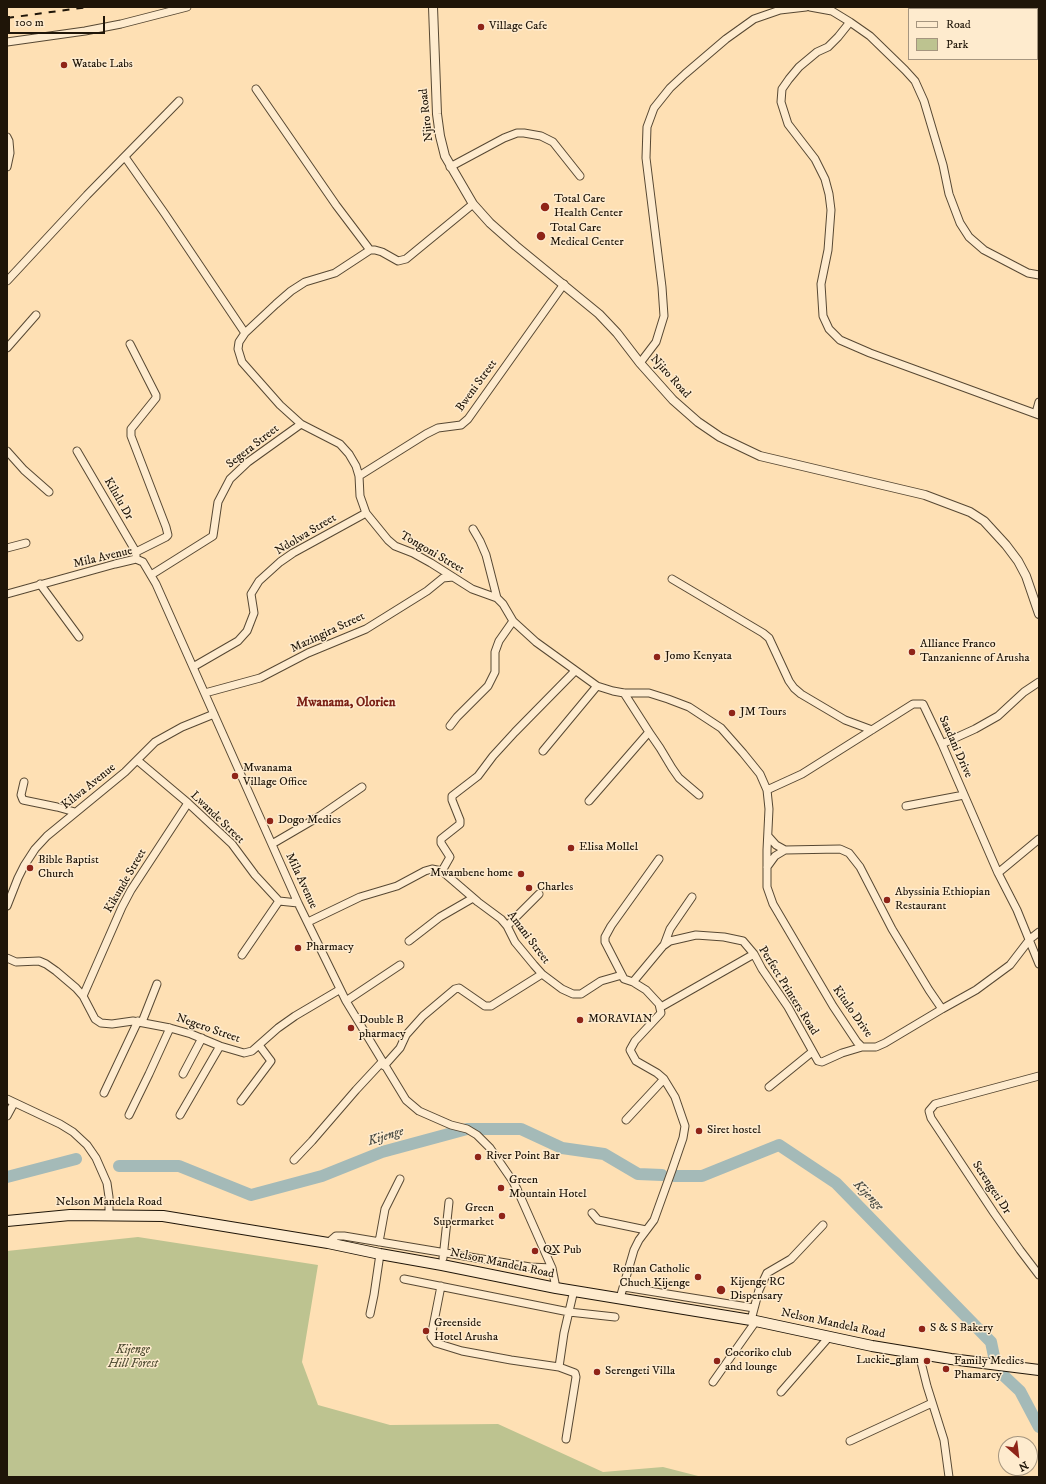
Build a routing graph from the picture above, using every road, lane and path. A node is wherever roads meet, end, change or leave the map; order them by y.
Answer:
1 (187, 7) edge
2 (432, 7) edge
3 (806, 7) edge
4 (810, 7) edge
5 (850, 22) junction
6 (7, 42) edge
7 (256, 89) dead end
8 (179, 101) dead end
9 (7, 137) edge
10 (125, 157) junction
11 (7, 167) edge
12 (450, 167) junction
13 (580, 176) dead end
14 (473, 204) junction
15 (370, 250) junction
16 (1039, 275) edge
17 (7, 281) edge
18 (564, 284) junction
19 (36, 315) dead end
20 (244, 333) junction
21 (130, 344) dead end
22 (7, 348) edge
23 (640, 363) junction
24 (1039, 402) edge
25 (1037, 414) edge
26 (302, 424) junction
27 (7, 451) edge
28 (76, 451) dead end
29 (359, 476) junction
30 (48, 492) dead end
31 (366, 512) junction
32 (473, 529) dead end
33 (26, 543) dead end
34 (7, 548) edge
35 (136, 556) junction
36 (151, 575) junction
37 (453, 577) junction
38 (672, 579) dead end
39 (40, 584) junction
40 (7, 594) edge
41 (497, 598) junction
42 (1039, 614) edge
43 (514, 622) junction
44 (79, 637) dead end
45 (193, 667) junction
46 (575, 671) junction
47 (1039, 682) edge
48 (597, 686) junction
49 (205, 693) junction
50 (624, 693) junction
51 (214, 714) junction
52 (450, 726) dead end
53 (872, 730) junction
54 (649, 732) junction
55 (942, 744) junction
56 (543, 751) dead end
57 (137, 760) junction
58 (24, 782) dead end
59 (362, 787) dead end
60 (766, 790) junction
61 (699, 795) dead end
62 (964, 795) junction
63 (589, 801) dead end
64 (188, 803) junction
65 (906, 806) dead end
66 (75, 812) junction
67 (768, 836) junction
68 (1039, 839) edge
69 (272, 844) junction
70 (784, 850) junction
71 (659, 859) dead end
72 (767, 867) junction
73 (442, 871) junction
74 (998, 873) junction
75 (539, 894) dead end
76 (692, 897) dead end
77 (473, 898) junction
78 (279, 901) junction
79 (298, 903) junction
80 (7, 906) edge
81 (308, 922) junction
82 (507, 926) junction
83 (1039, 932) edge
84 (1030, 939) junction
85 (409, 941) dead end
86 (663, 946) junction
87 (754, 954) junction
88 (242, 955) dead end
89 (7, 958) edge
90 (1039, 964) edge
91 (400, 965) dead end
92 (542, 974) junction
93 (622, 975) junction
94 (634, 982) junction
95 (157, 984) dead end
96 (339, 990) junction
97 (83, 996) junction
98 (346, 1001) junction
99 (661, 1007) junction
100 (942, 1009) junction
101 (140, 1022) junction
102 (170, 1028) junction
103 (202, 1038) junction
104 (259, 1045) junction
105 (220, 1046) junction
106 (862, 1047) junction
107 (812, 1052) junction
108 (383, 1064) junction
109 (183, 1074) dead end
110 (1039, 1076) edge
111 (664, 1079) junction
112 (769, 1087) dead end
113 (104, 1093) dead end
114 (7, 1099) edge
115 (241, 1101) dead end
116 (14, 1103) junction
117 (129, 1115) dead end
118 (180, 1115) dead end
119 (7, 1116) edge
120 (626, 1120) dead end
121 (294, 1160) dead end
122 (400, 1179) dead end
123 (449, 1202) dead end
124 (592, 1213) dead end
125 (109, 1215) junction
126 (7, 1221) edge
127 (823, 1225) dead end
128 (646, 1230) junction
129 (379, 1242) junction
130 (328, 1243) junction
131 (380, 1254) junction
132 (444, 1254) junction
133 (442, 1264) junction
134 (552, 1268) junction
135 (1039, 1275) edge
136 (404, 1278) dead end
137 (441, 1286) junction
138 (624, 1287) junction
139 (556, 1288) junction
140 (574, 1290) junction
141 (620, 1298) junction
142 (754, 1308) junction
143 (569, 1312) junction
144 (370, 1314) dead end
145 (616, 1318) dead end
146 (754, 1321) junction
147 (829, 1337) junction
148 (919, 1354) junction
149 (559, 1367) junction
150 (1039, 1370) edge
151 (713, 1382) dead end
152 (781, 1392) dead end
153 (932, 1403) junction
154 (566, 1440) dead end
155 (850, 1440) dead end
156 (950, 1477) edge

1 - 6 street
2 - 12 street, Njiro Road
3 - 23 street
4 - 5 street
5 - 16 street
5 - 25 street
7 - 15 street
8 - 10 street
9 - 11 street
10 - 17 street
10 - 20 street
12 - 13 street
12 - 14 street, Njiro Road
14 - 15 street
14 - 18 street, Njiro Road
15 - 20 street
18 - 23 street, Njiro Road
18 - 29 street, Bweni Street
19 - 22 street
20 - 26 street, Tongoni Street
21 - 35 street
23 - 42 street, Njiro Road
24 - 25 street
26 - 29 street, Tongoni Street
26 - 36 street, Segera Street
27 - 30 street
28 - 35 street, Kilulu Dr
29 - 31 street, Tongoni Street
31 - 37 street, Tongoni Street
31 - 45 street, Ndolwa Street
32 - 41 street
33 - 34 street
35 - 36 street, Mila Avenue
35 - 39 street, Mila Avenue
36 - 45 street, Mila Avenue
37 - 41 street, Tongoni Street
37 - 49 street, Mazingira Street
38 - 53 street
39 - 40 street, Mila Avenue
39 - 44 street
41 - 43 street
43 - 46 street
43 - 52 street
45 - 49 street, Mila Avenue
46 - 48 street
46 - 73 street
47 - 55 street
48 - 50 street
48 - 56 street
49 - 51 street, Mila Avenue
50 - 54 street
50 - 60 street
51 - 57 street, Kilwa Avenue
51 - 69 street, Mila Avenue
53 - 55 street, Saadani Drive
53 - 60 street, Saadani Drive
54 - 61 street
54 - 63 street
55 - 62 street, Saadani Drive
57 - 64 street, Lwande Street
57 - 66 street, Kilwa Avenue
58 - 66 street
59 - 69 street
60 - 67 street, Kitulo Drive
62 - 65 street
62 - 74 street, Saadani Drive
64 - 78 street, Lwande Street
64 - 97 street, Kikunde Street
66 - 80 street, Kilwa Avenue
67 - 70 street
67 - 72 street, Kitulo Drive
68 - 74 street
69 - 79 street, Mila Avenue
70 - 72 street
70 - 100 street
71 - 93 street
72 - 106 street, Kitulo Drive
73 - 77 street, Amani Street
73 - 81 street
74 - 84 street, Saadani Drive
75 - 82 street
76 - 86 street
77 - 82 street, Amani Street
77 - 85 street
78 - 79 street
78 - 88 street
79 - 81 street, Mila Avenue
81 - 96 street, Mila Avenue
82 - 92 street, Amani Street
83 - 84 street, Kitulo Drive
84 - 90 street, Saadani Drive
84 - 100 street, Kitulo Drive
86 - 87 street, Perfect Printers Road
86 - 94 street, Perfect Printers Road
87 - 99 street
87 - 107 street, Perfect Printers Road
89 - 97 street, Negero Street
91 - 98 street
92 - 93 street, Amani Street
92 - 108 street
93 - 94 street
94 - 99 street
95 - 101 street
96 - 98 street, Mila Avenue
96 - 104 street, Negero Street
97 - 101 street, Negero Street
98 - 108 street, Mila Avenue
99 - 111 street
100 - 106 street, Kitulo Drive
101 - 102 street, Negero Street
101 - 113 street
102 - 103 street, Negero Street
102 - 117 street
103 - 105 street, Negero Street
103 - 109 street
104 - 105 street, Negero Street
104 - 115 street
105 - 118 street
106 - 107 street, Perfect Printers Road
107 - 112 street
108 - 121 street
108 - 134 street, Mila Avenue
110 - 135 street, Serengeti Dr
111 - 120 street
111 - 128 street
114 - 116 street
116 - 119 street
116 - 125 street
122 - 129 street
123 - 132 street
124 - 128 street
125 - 126 main road, Nelson Mandela Road
125 - 130 main road, Nelson Mandela Road
127 - 142 street
128 - 138 street
129 - 130 street
129 - 132 street
130 - 131 main road, Nelson Mandela Road
131 - 133 main road, Nelson Mandela Road
131 - 144 street
132 - 133 street
132 - 134 street
133 - 139 main road, Nelson Mandela Road
134 - 139 street, Mila Avenue
136 - 137 street
137 - 143 street
137 - 149 street
138 - 141 street
138 - 142 street
139 - 140 main road, Nelson Mandela Road
140 - 141 main road, Nelson Mandela Road
140 - 143 street
141 - 146 main road, Nelson Mandela Road
142 - 146 street
143 - 145 street
143 - 149 street
146 - 147 main road, Nelson Mandela Road
146 - 151 street
147 - 148 main road, Nelson Mandela Road
147 - 152 street
148 - 150 main road, Nelson Mandela Road
148 - 153 street
149 - 154 street
153 - 155 street
153 - 156 street

